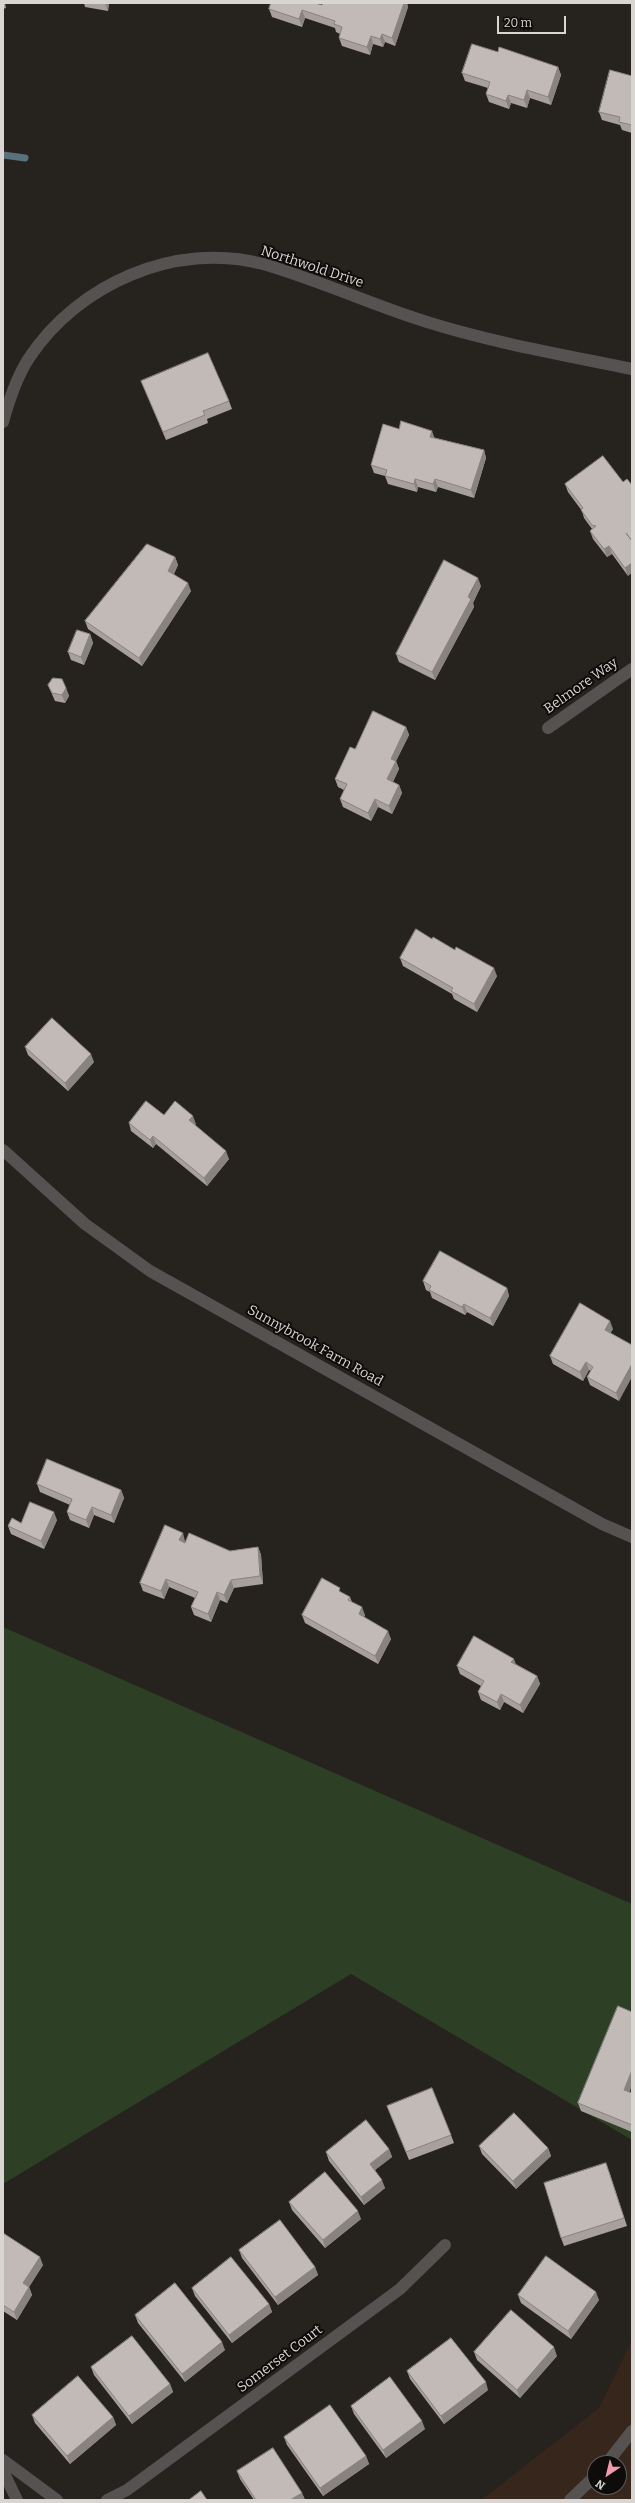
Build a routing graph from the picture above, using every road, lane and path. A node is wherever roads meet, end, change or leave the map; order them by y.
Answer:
1 (632, 369) edge
2 (3, 422) edge
3 (632, 669) edge
4 (548, 728) dead end
5 (3, 1150) edge
6 (632, 1537) edge
7 (445, 2245) dead end
8 (632, 2431) edge
9 (613, 2455) edge
10 (3, 2460) edge
11 (3, 2471) edge
12 (587, 2484) edge
13 (124, 2495) edge
14 (17, 2500) edge
15 (57, 2500) edge
16 (107, 2500) edge
17 (570, 2500) edge

1 - 2 street, Northwold Drive
3 - 4 street, Belmore Way
5 - 6 street, Sunnybrook Farm Road
7 - 13 street, Somerset Court
8 - 9 street
10 - 15 street
11 - 14 street
12 - 17 street
13 - 16 street, Somerset Court

